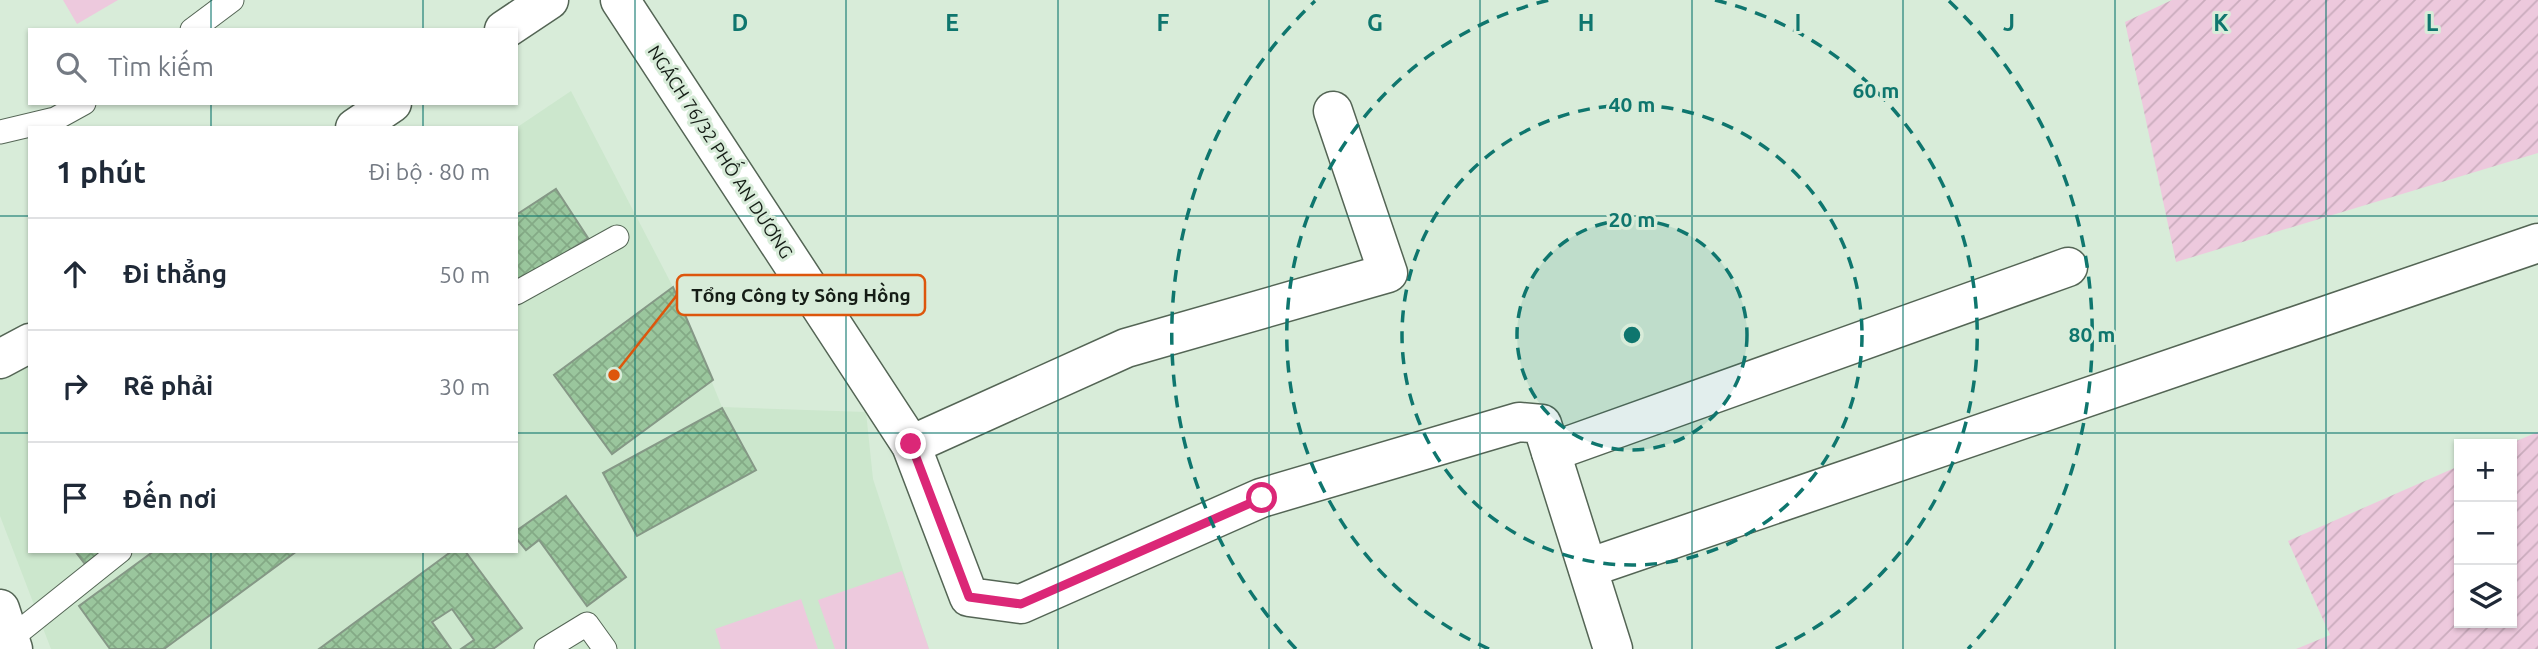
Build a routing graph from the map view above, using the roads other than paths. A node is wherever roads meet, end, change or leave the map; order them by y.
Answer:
1 (232, 0) edge
2 (549, 0) edge
3 (621, 0) edge
4 (195, 28) edge
5 (507, 28) edge
6 (80, 105) edge
7 (389, 105) edge
8 (1333, 111) dead end
9 (358, 126) edge
10 (0, 132) edge
11 (617, 237) dead end
12 (2538, 243) edge
13 (2068, 267) dead end
14 (518, 292) edge
15 (28, 344) edge
16 (0, 359) edge
17 (911, 444) junction
18 (1551, 452) junction
19 (117, 553) edge
20 (1588, 568) junction
21 (8, 632) edge
22 (546, 649) edge
23 (605, 649) edge
24 (1614, 649) edge

1 - 4 lane
2 - 5 street
3 - 17 street, NGÁCH 76/32 PHỐ AN DƯƠNG
6 - 10 lane
7 - 9 street
8 - 17 street
11 - 14 lane
12 - 20 street
13 - 18 street
15 - 16 street
17 - 18 street, NGÁCH 76/32 PHỐ AN DƯƠNG
18 - 20 street, NGÁCH 76/32 PHỐ AN DƯƠNG
19 - 21 lane
20 - 24 street, NGÁCH 76/32 PHỐ AN DƯƠNG
22 - 23 lane

